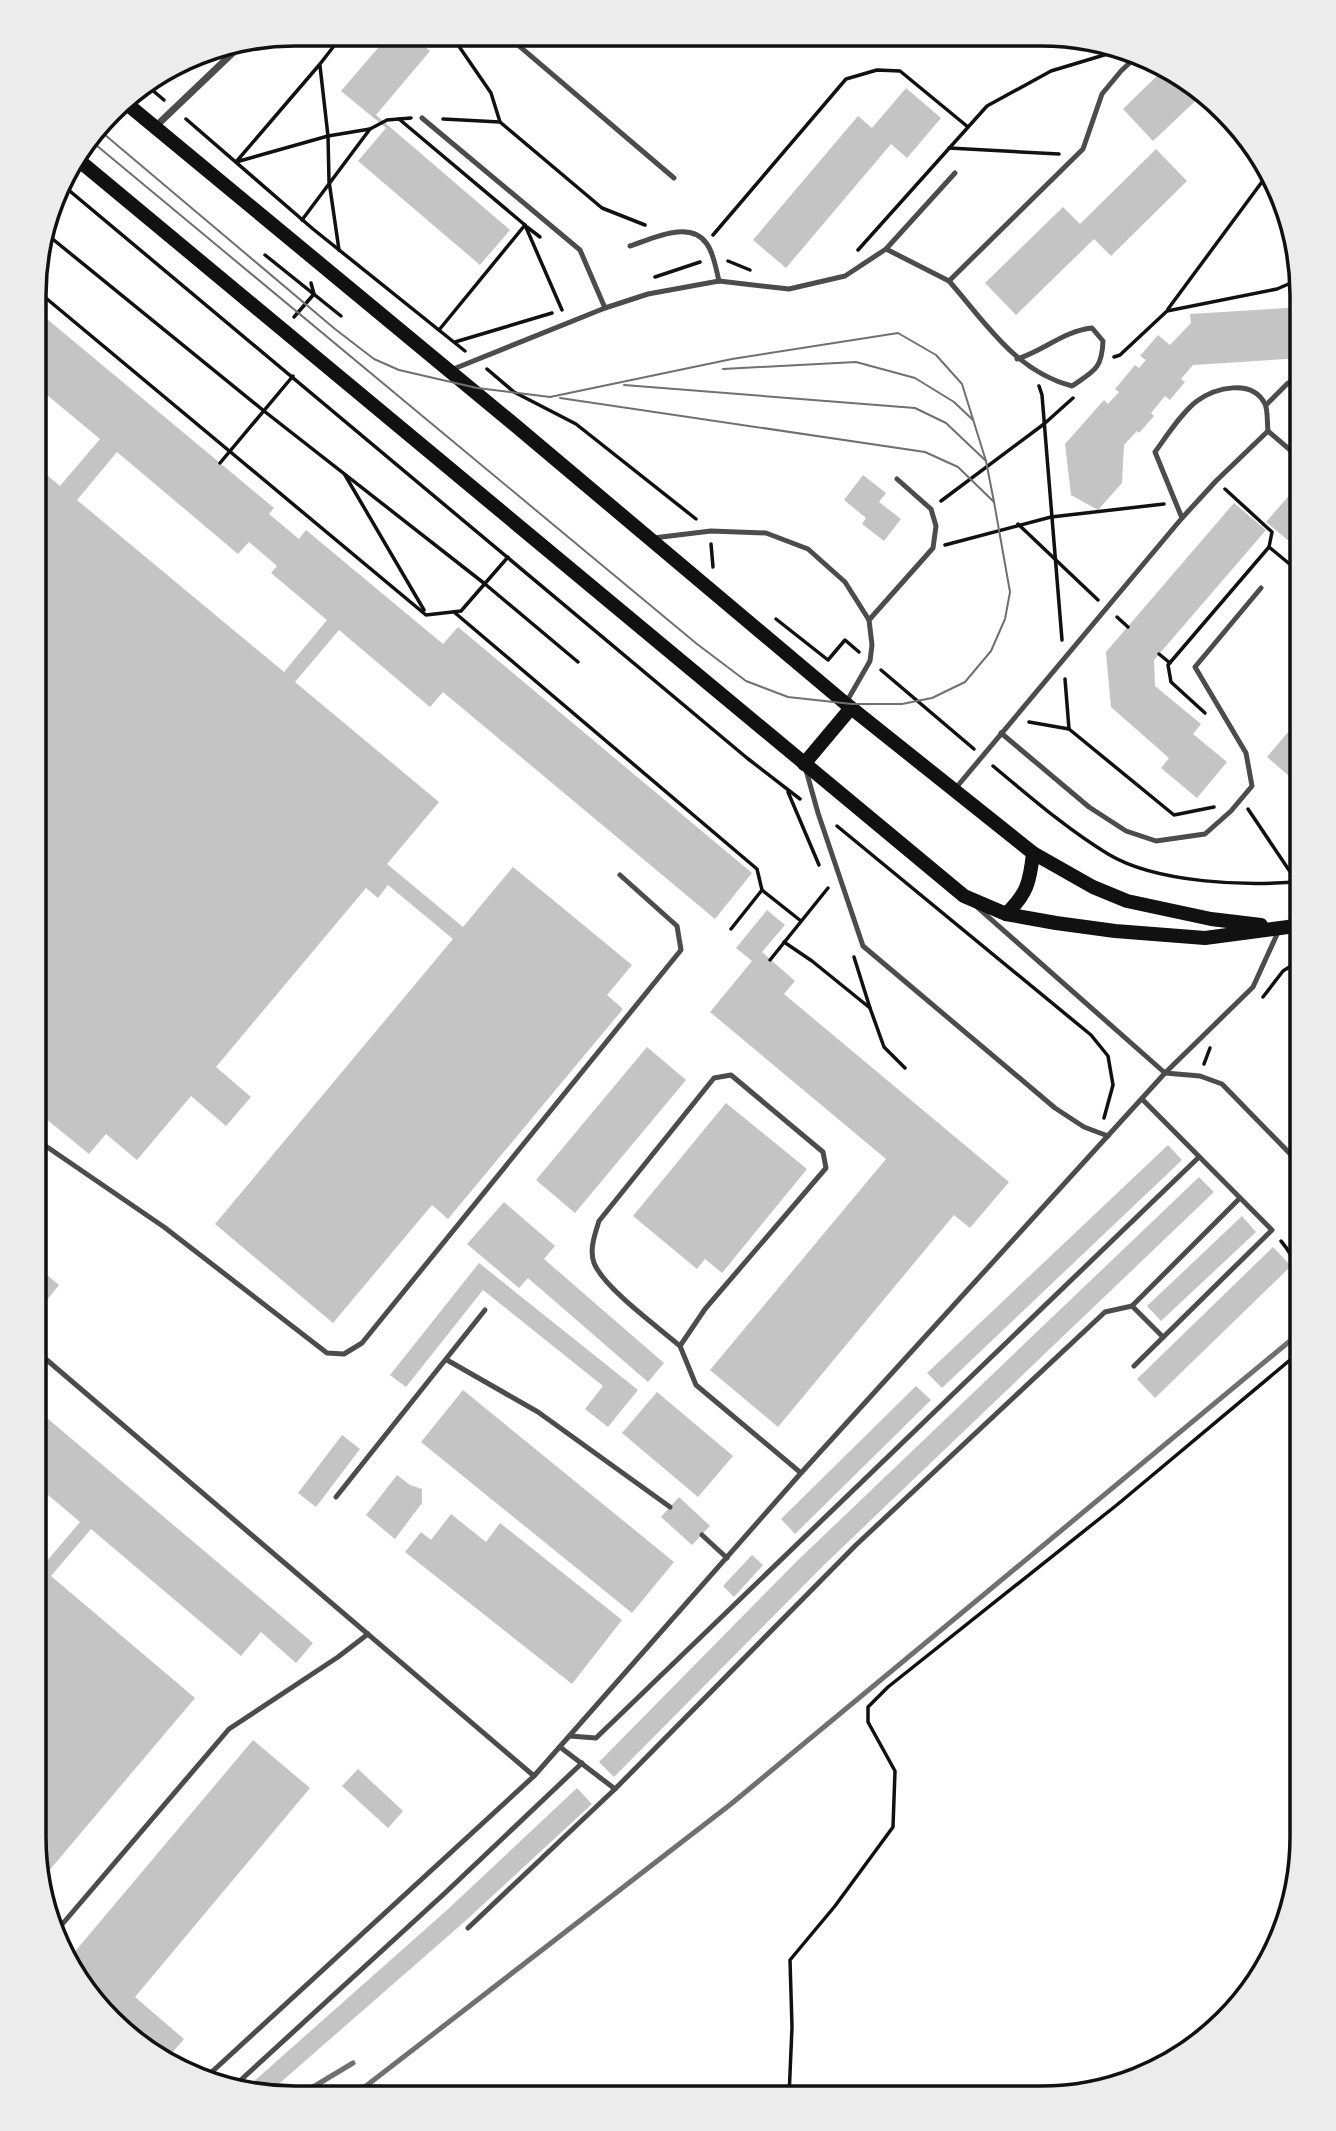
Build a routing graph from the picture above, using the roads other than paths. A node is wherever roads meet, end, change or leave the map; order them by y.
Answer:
1 (519, 46) edge
2 (233, 53) edge
3 (1131, 62) edge
4 (130, 107) edge
5 (422, 118) road end
6 (155, 127) junction
7 (83, 164) edge
8 (955, 173) dead end
9 (674, 177) dead end
10 (630, 246) dead end
11 (886, 249) junction
12 (719, 281) junction
13 (949, 281) junction
14 (605, 308) junction
15 (1017, 359) junction
16 (450, 370) junction
17 (1290, 383) edge
18 (1266, 405) junction
19 (1268, 430) junction
20 (1290, 449) edge
21 (897, 479) dead end
22 (1182, 518) junction
23 (649, 539) junction
24 (1261, 587) dead end
25 (869, 621) junction
26 (848, 706) junction
27 (1001, 733) junction
28 (804, 764) junction
29 (954, 791) junction
30 (1033, 853) junction
31 (620, 875) dead end
32 (964, 896) junction
33 (1006, 914) junction
34 (1290, 926) edge
35 (1280, 927) junction
36 (1165, 1073) junction
37 (1142, 1099) junction
38 (1108, 1136) junction
39 (46, 1146) edge
40 (1290, 1155) edge
41 (1199, 1157) junction
42 (1240, 1198) junction
43 (1132, 1306) junction
44 (485, 1310) dead end
45 (1163, 1337) junction
46 (680, 1346) junction
47 (46, 1359) edge
48 (447, 1360) junction
49 (1134, 1366) dead end
50 (802, 1473) junction
51 (336, 1497) dead end
52 (670, 1507) dead end
53 (702, 1535) dead end
54 (727, 1558) junction
55 (368, 1634) junction
56 (570, 1736) junction
57 (559, 1747) junction
58 (582, 1763) junction
59 (534, 1776) junction
60 (615, 1789) junction
61 (62, 1925) edge
62 (468, 1928) dead end
63 (213, 2072) edge
64 (241, 2080) edge

1 - 9 lane
2 - 6 street
3 - 13 lane
4 - 6 main road
5 - 14 lane
6 - 16 main road
7 - 28 main road
8 - 11 lane
10 - 12 lane
11 - 12 lane
11 - 13 lane
12 - 14 lane
13 - 15 lane
14 - 16 lane
15 - 15 lane
16 - 23 main road
17 - 18 lane
18 - 19 lane
18 - 22 lane
19 - 20 lane
19 - 22 lane
21 - 25 lane
22 - 27 lane
23 - 25 lane
23 - 26 main road
24 - 27 lane
25 - 26 lane
26 - 28 main road
26 - 29 main road
27 - 29 lane
28 - 32 main road
28 - 38 lane
29 - 30 main road
30 - 33 main road
30 - 35 main road
31 - 39 lane
32 - 33 main road
32 - 36 lane
33 - 35 main road
34 - 35 main road
35 - 36 lane
36 - 37 lane
36 - 40 lane
37 - 38 lane
37 - 41 lane
38 - 50 lane
41 - 42 lane
41 - 56 lane
42 - 43 lane
42 - 45 lane
43 - 45 lane
43 - 60 lane
44 - 48 lane
45 - 49 lane
46 - 46 lane
46 - 50 lane
47 - 55 lane
48 - 51 lane
48 - 52 lane
50 - 54 lane
53 - 54 lane
54 - 56 lane
55 - 59 lane
55 - 61 lane
56 - 57 lane
57 - 58 lane
57 - 59 lane
58 - 60 lane
58 - 64 lane
59 - 63 lane
60 - 62 lane

